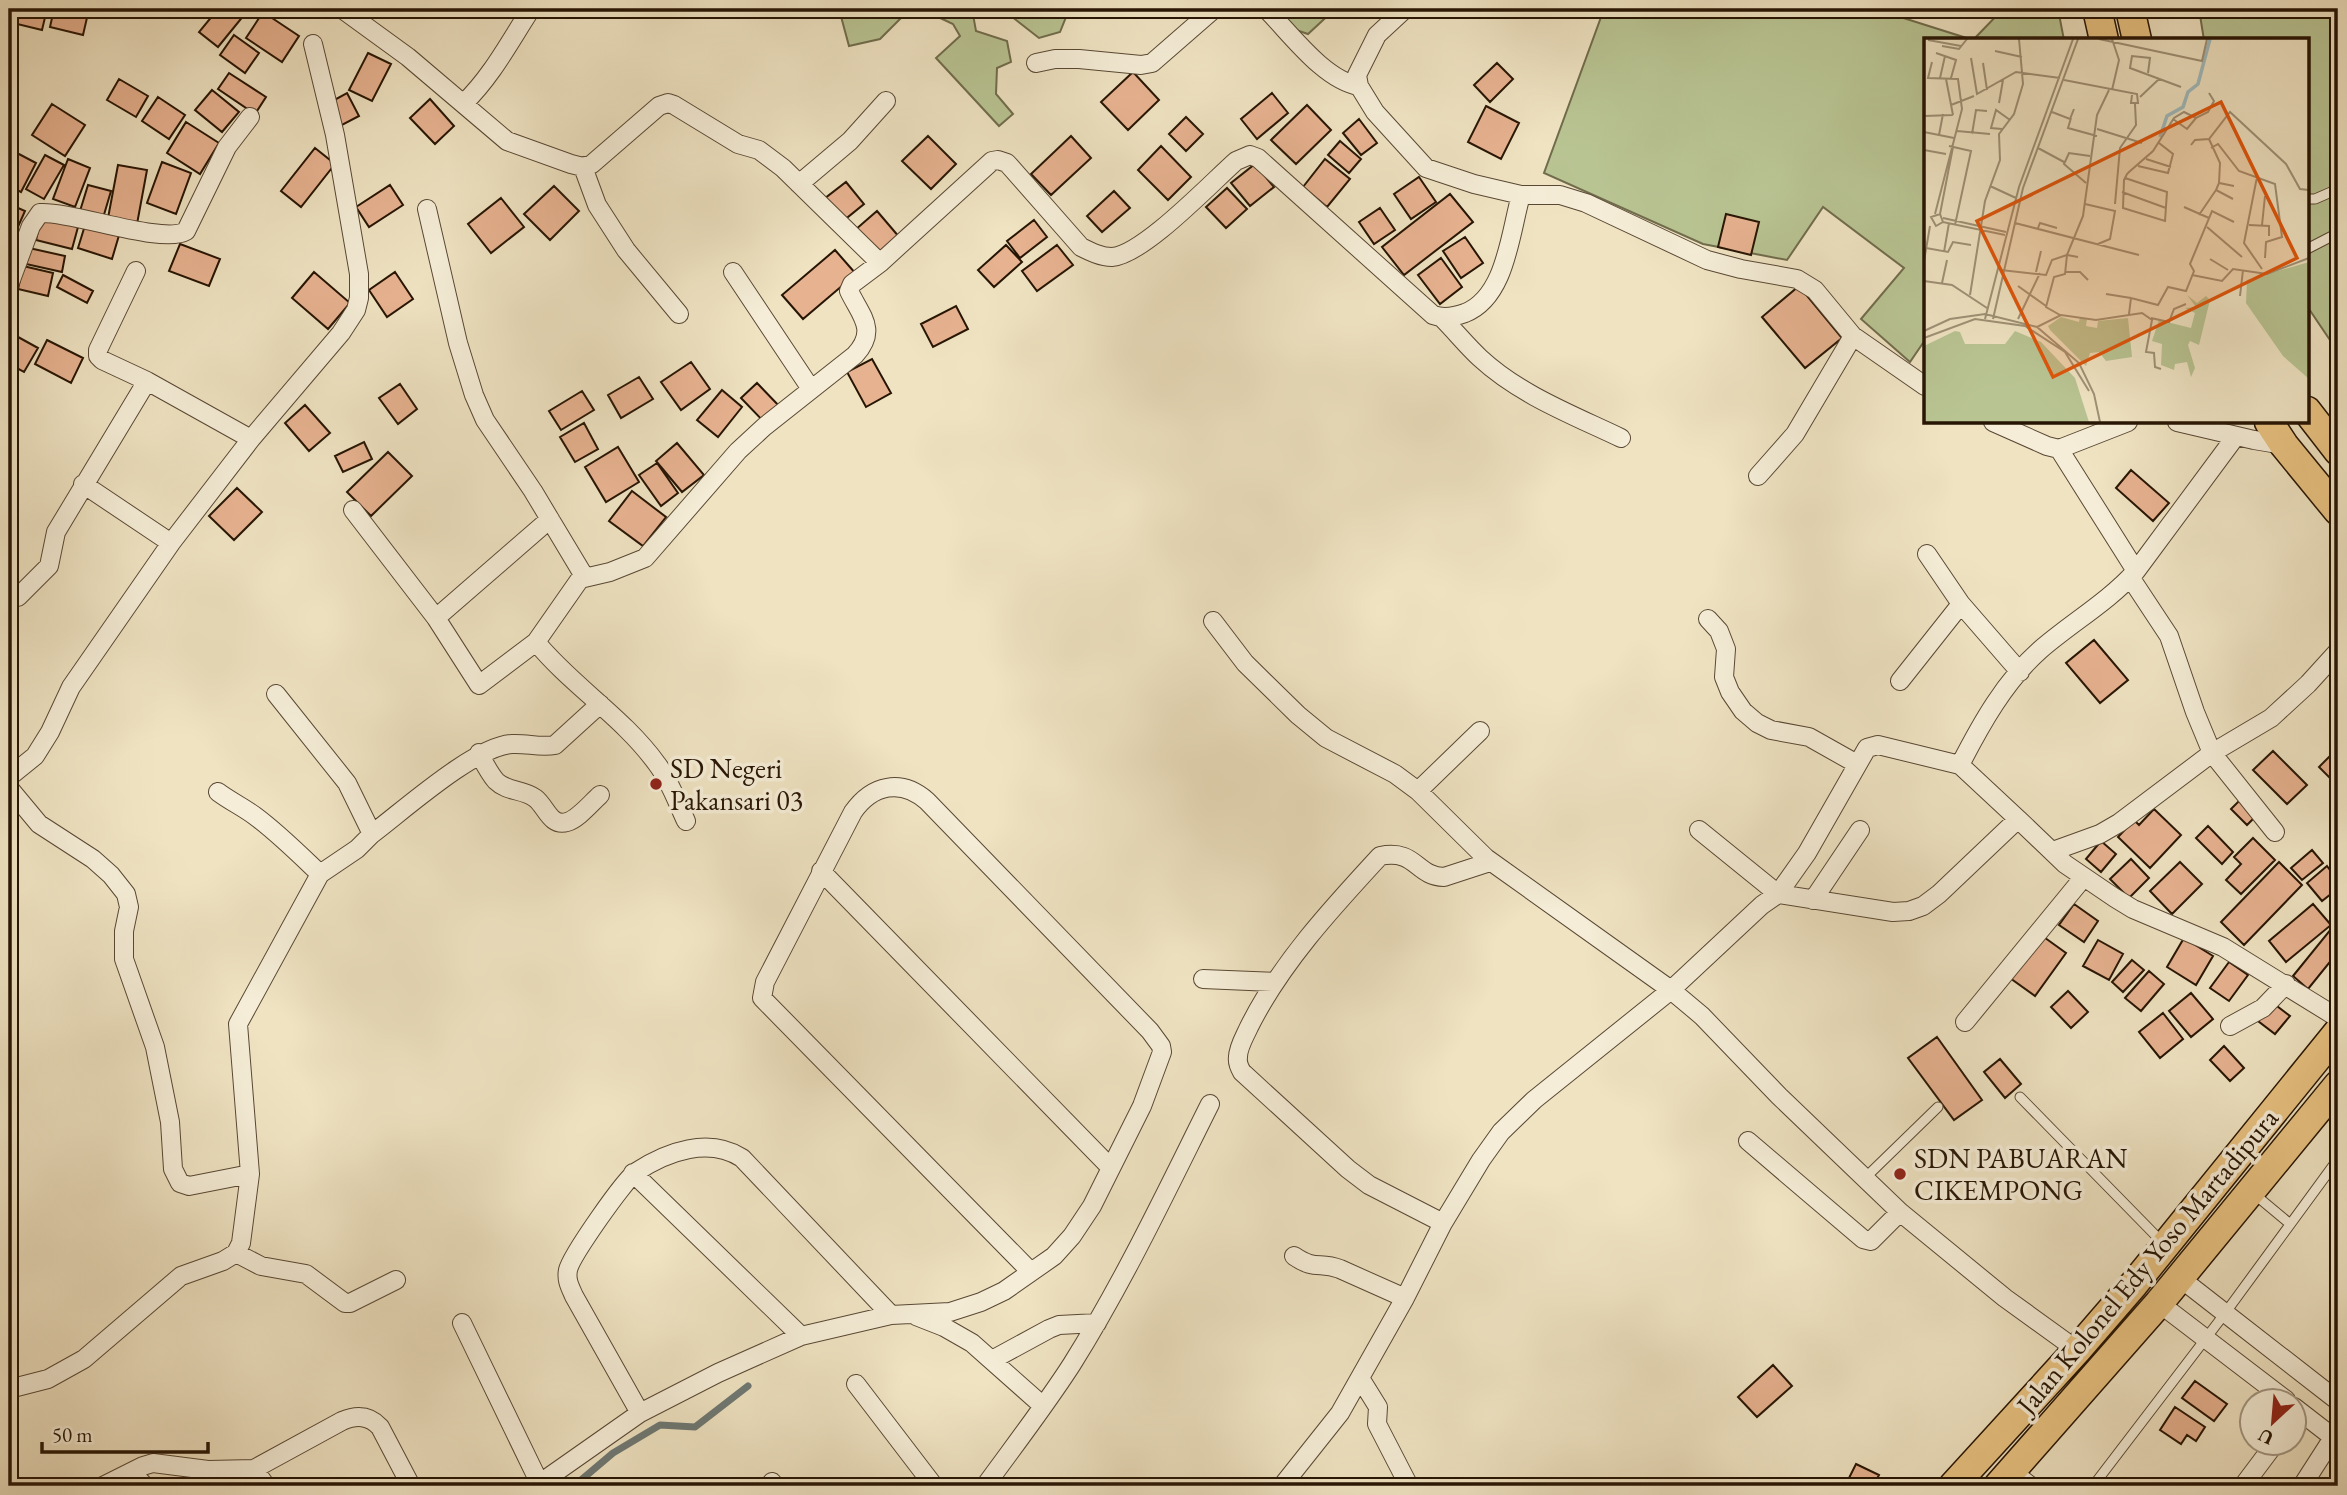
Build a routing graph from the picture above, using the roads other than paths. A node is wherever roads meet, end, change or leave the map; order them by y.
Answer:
1 (342, 9) edge
2 (531, 9) edge
3 (1214, 9) edge
4 (1266, 9) edge
5 (1405, 9) edge
6 (2097, 9) edge
7 (2130, 9) edge
8 (2104, 38) edge
9 (2137, 38) edge
10 (313, 44) dead end
11 (1036, 63) dead end
12 (1359, 86) junction
13 (886, 101) dead end
14 (464, 103) junction
15 (250, 117) dead end
16 (583, 167) junction
17 (799, 184) junction
18 (2338, 188) edge
19 (1526, 195) junction
20 (2308, 199) edge
21 (427, 209) dead end
22 (2338, 233) edge
23 (2308, 248) edge
24 (880, 263) junction
25 (136, 271) dead end
26 (733, 272) dead end
27 (9, 285) edge
28 (679, 314) dead end
29 (1442, 318) junction
30 (1853, 336) junction
31 (147, 381) junction
32 (1924, 385) edge
33 (811, 389) junction
34 (2308, 412) edge
35 (1998, 424) edge
36 (2123, 424) edge
37 (2185, 424) edge
38 (2270, 424) edge
39 (2236, 436) junction
40 (1621, 438) dead end
41 (251, 439) junction
42 (2284, 445) junction
43 (2059, 449) junction
44 (2338, 451) edge
45 (1758, 476) dead end
46 (83, 484) junction
47 (354, 510) dead end
48 (2338, 510) edge
49 (550, 519) junction
50 (171, 543) junction
51 (1927, 554) dead end
52 (2133, 574) junction
53 (584, 576) junction
54 (18, 597) dead end
55 (1961, 604) junction
56 (436, 618) junction
57 (1708, 619) dead end
58 (1213, 621) dead end
59 (536, 642) junction
60 (2338, 651) edge
61 (2020, 671) junction
62 (1900, 681) dead end
63 (276, 694) dead end
64 (600, 705) junction
65 (1480, 731) dead end
66 (479, 753) junction
67 (2212, 753) junction
68 (1857, 764) junction
69 (1960, 765) junction
70 (9, 777) edge
71 (9, 788) edge
72 (1418, 791) junction
73 (218, 792) dead end
74 (600, 795) dead end
75 (2018, 819) junction
76 (686, 821) dead end
77 (1699, 830) dead end
78 (1860, 830) dead end
79 (2275, 832) dead end
80 (372, 834) junction
81 (2053, 851) junction
82 (1490, 862) junction
83 (821, 871) junction
84 (320, 874) junction
85 (2083, 878) junction
86 (1779, 894) junction
87 (1814, 900) junction
88 (1203, 979) dead end
89 (1275, 982) junction
90 (2286, 985) junction
91 (1671, 990) junction
92 (2338, 1018) edge
93 (1965, 1021) dead end
94 (2230, 1026) dead end
95 (2338, 1032) edge
96 (2338, 1085) edge
97 (2020, 1097) dead end
98 (1210, 1104) dead end
99 (1938, 1107) dead end
100 (1748, 1140) dead end
101 (2338, 1159) edge
102 (1111, 1168) junction
103 (633, 1173) junction
104 (250, 1174) junction
105 (1864, 1179) junction
106 (2251, 1191) junction
107 (1900, 1212) junction
108 (1443, 1223) junction
109 (2289, 1223) junction
110 (2159, 1251) junction
111 (236, 1253) junction
112 (1294, 1256) dead end
113 (1031, 1272) junction
114 (2180, 1278) junction
115 (396, 1280) dead end
116 (2134, 1284) junction
117 (1405, 1298) junction
118 (2159, 1303) junction
119 (2226, 1312) junction
120 (900, 1314) junction
121 (1097, 1323) junction
122 (462, 1324) dead end
123 (801, 1336) junction
124 (2205, 1339) junction
125 (2077, 1350) junction
126 (992, 1360) junction
127 (1360, 1378) junction
128 (856, 1384) dead end
129 (2265, 1386) edge
130 (9, 1389) edge
131 (2338, 1401) edge
132 (1043, 1406) junction
133 (640, 1413) junction
134 (2308, 1418) edge
135 (2337, 1436) edge
136 (2266, 1456) edge
137 (254, 1469) junction
138 (131, 1472) junction
139 (2006, 1477) edge
140 (538, 1485) edge
141 (103, 1486) edge
142 (145, 1486) edge
143 (266, 1486) edge
144 (411, 1486) edge
145 (934, 1486) edge
146 (985, 1486) edge
147 (1282, 1486) edge
148 (1409, 1486) edge
149 (1953, 1486) edge
150 (2038, 1486) edge
151 (2093, 1486) edge
152 (2243, 1486) edge
153 (2302, 1486) edge

1 - 14 street
2 - 14 street
3 - 11 street
4 - 12 street
5 - 12 street
6 - 8 main road
7 - 9 main road
10 - 41 street
12 - 19 street
13 - 17 street
14 - 16 street
15 - 27 street
16 - 17 street
16 - 28 street
17 - 24 street
18 - 20 lane
19 - 29 street
19 - 30 street
21 - 49 street
22 - 23 lane
24 - 29 street
24 - 33 street
25 - 31 street
26 - 33 street
29 - 40 street
30 - 32 street
30 - 45 street
31 - 41 street
31 - 46 street
33 - 53 street
34 - 44 main road
35 - 43 street
36 - 43 street
37 - 39 street
38 - 42 main road
39 - 42 street
39 - 52 street
41 - 50 street
42 - 48 main road
43 - 52 street
46 - 50 street
46 - 54 street
47 - 56 street
49 - 53 street
49 - 56 street
50 - 70 street
51 - 55 street
52 - 61 street
52 - 67 street
53 - 59 street
55 - 61 street
55 - 62 street
56 - 59 street
57 - 68 street
58 - 72 street
59 - 64 street
60 - 67 street
61 - 69 street
63 - 80 street
64 - 66 street
64 - 76 street
65 - 72 street
66 - 74 street
66 - 80 street
67 - 79 street
67 - 81 street
68 - 69 street
68 - 86 street
69 - 75 street
71 - 104 street
72 - 82 street
73 - 84 street
75 - 81 street
75 - 87 street
77 - 86 street
78 - 87 street
80 - 84 street
81 - 85 street
82 - 89 street
82 - 91 street
83 - 102 street
83 - 102 street
83 - 113 street
84 - 104 street
85 - 90 street
85 - 93 street
86 - 87 street
86 - 91 street
88 - 89 street
89 - 108 street
90 - 92 street
90 - 94 street
91 - 105 street
91 - 108 street
95 - 110 main road, Jalan Kolonel Edy Yoso Martadipura
96 - 106 main road, Jalan Kolonel Edy Yoso Martadipura
97 - 110 lane
98 - 121 street
99 - 105 lane
100 - 107 street
101 - 109 lane
102 - 113 street
103 - 120 street
103 - 123 street
103 - 133 street
104 - 111 street
105 - 107 street
106 - 109 lane
106 - 114 main road, Jalan Kolonel Edy Yoso Martadipura
107 - 125 street
108 - 117 street
109 - 119 lane
110 - 114 main road
110 - 116 main road, Jalan Kolonel Edy Yoso Martadipura
111 - 115 street
111 - 130 street
112 - 117 street
113 - 120 street
114 - 118 main road, Jalan Kolonel Edy Yoso Martadipura
114 - 119 street
116 - 118 main road
116 - 125 main road, Jalan Kolonel Edy Yoso Martadipura
117 - 127 street
118 - 124 street
118 - 139 main road, Jalan Kolonel Edy Yoso Martadipura
119 - 124 lane
119 - 131 street
120 - 123 street
120 - 126 street
121 - 126 street
121 - 132 street
122 - 140 street
123 - 133 street
124 - 129 street
124 - 151 lane
125 - 149 main road, Jalan Kolonel Edy Yoso Martadipura
126 - 132 street
127 - 147 street
127 - 148 street
128 - 145 street
132 - 146 street
133 - 140 street
134 - 135 street
135 - 153 street
136 - 152 street
137 - 138 street
137 - 143 street
137 - 144 street
138 - 141 street
138 - 142 street
139 - 150 lane

